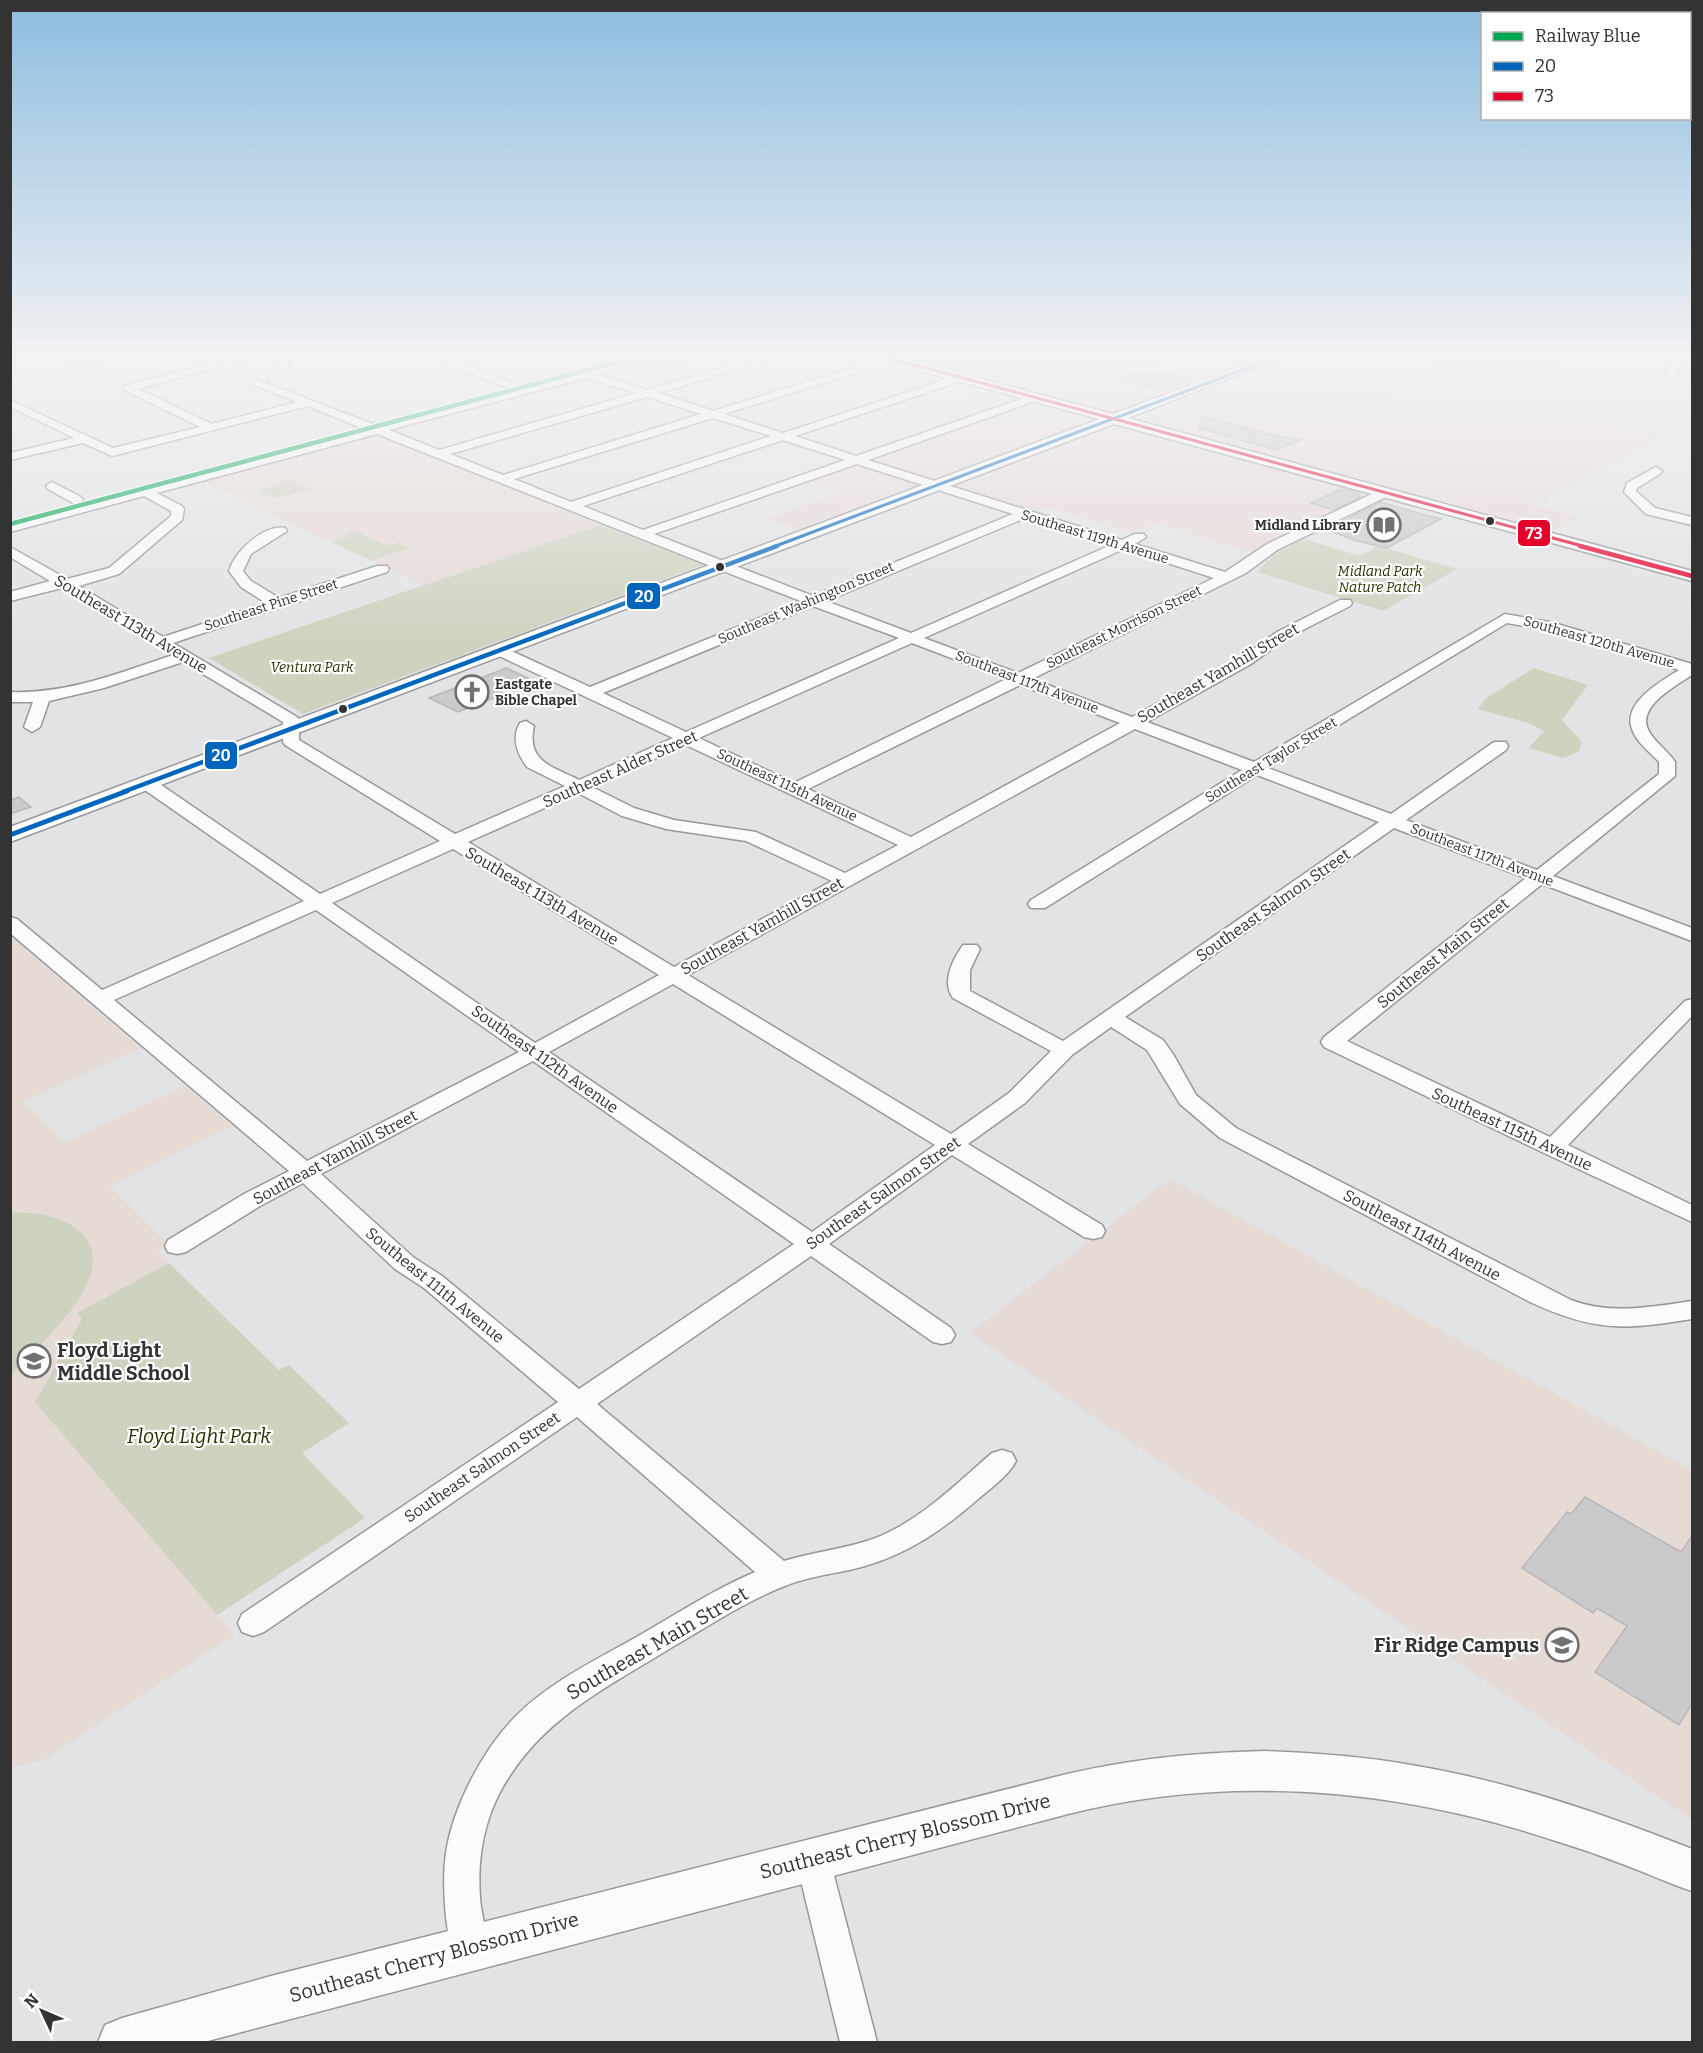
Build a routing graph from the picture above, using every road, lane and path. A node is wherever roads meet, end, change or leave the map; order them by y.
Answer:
1 (27, 453) edge
2 (255, 453) edge
3 (293, 453) edge
4 (436, 453) edge
5 (443, 453) edge
6 (588, 453) edge
7 (733, 453) edge
8 (832, 453) edge
9 (876, 453) edge
10 (1026, 453) edge
11 (1235, 453) edge
12 (439, 454) junction
13 (10, 457) edge
14 (855, 460) junction
15 (1656, 471) dead end
16 (503, 479) junction
17 (52, 486) dead end
18 (936, 487) junction
19 (146, 492) junction
20 (1384, 493) junction
21 (77, 500) junction
22 (571, 506) junction
23 (1023, 514) junction
24 (10, 518) edge
25 (1692, 521) edge
26 (10, 528) edge
27 (280, 531) dead end
28 (643, 534) junction
29 (1138, 537) dead end
30 (1121, 545) junction
31 (10, 551) edge
32 (725, 566) junction
33 (382, 569) dead end
34 (1692, 576) edge
35 (1226, 578) junction
36 (65, 584) junction
37 (10, 597) edge
38 (813, 600) junction
39 (276, 603) junction
40 (1345, 603) dead end
41 (1505, 618) joint
42 (911, 638) junction
43 (161, 642) junction
44 (500, 651) junction
45 (185, 656) junction
46 (1692, 668) edge
47 (1018, 678) junction
48 (590, 693) junction
49 (10, 697) edge
50 (42, 699) junction
51 (1132, 722) junction
52 (526, 726) dead end
53 (32, 727) dead end
54 (291, 730) junction
55 (688, 739) junction
56 (1500, 746) dead end
57 (1255, 769) junction
58 (148, 784) junction
59 (577, 787) junction
60 (795, 789) junction
61 (1391, 820) junction
62 (10, 835) edge
63 (455, 842) junction
64 (911, 844) junction
65 (1539, 877) junction
66 (845, 880) junction
67 (320, 902) junction
68 (1038, 904) dead end
69 (10, 923) edge
70 (1692, 935) edge
71 (970, 949) dead end
72 (673, 976) junction
73 (100, 999) junction
74 (1692, 1005) edge
75 (1111, 1018) junction
76 (1332, 1042) joint
77 (1064, 1050) junction
78 (534, 1052) junction
79 (951, 1145) junction
80 (1552, 1148) junction
81 (306, 1173) junction
82 (1692, 1214) edge
83 (1093, 1231) dead end
84 (812, 1244) junction
85 (177, 1246) dead end
86 (1692, 1310) edge
87 (942, 1335) dead end
88 (577, 1402) junction
89 (1002, 1461) dead end
90 (779, 1575) junction
91 (253, 1623) dead end
92 (813, 1860) junction
93 (1692, 1870) edge
94 (468, 1948) junction
95 (123, 2043) edge
96 (859, 2043) edge

1 - 13 street
2 - 21 street
3 - 19 street
4 - 12 street, Southeast 117th Avenue
5 - 12 street
6 - 16 street
7 - 22 street
8 - 14 street, Southeast 119th Avenue
9 - 14 street
10 - 18 main road
11 - 20 main road
12 - 16 street, Southeast 117th Avenue
14 - 18 street, Southeast 119th Avenue
14 - 28 street
15 - 25 street
16 - 22 street, Southeast 117th Avenue
17 - 21 street
18 - 23 street, Southeast 119th Avenue
18 - 32 main road
19 - 26 street
19 - 36 street
20 - 34 main road
20 - 35 street, Southeast Morrison Street
21 - 24 street
22 - 28 street, Southeast 117th Avenue
23 - 30 street, Southeast 119th Avenue
23 - 38 street, Southeast Washington Street
27 - 39 street
28 - 32 street, Southeast 117th Avenue
29 - 30 street, Southeast Alder Street
30 - 35 street, Southeast 119th Avenue
30 - 42 street, Southeast Alder Street
31 - 36 street, Southeast 113th Avenue
32 - 38 street, Southeast 117th Avenue
32 - 44 main road
33 - 39 street, Southeast Pine Street
35 - 47 street, Southeast Morrison Street
36 - 37 street
36 - 43 street, Southeast 113th Avenue
38 - 42 street, Southeast 117th Avenue
38 - 48 street, Southeast Washington Street
39 - 43 street, Southeast Pine Street
40 - 51 street, Southeast Yamhill Street
41 - 46 street, Southeast 120th Avenue
41 - 57 street, Southeast Taylor Street
42 - 47 street, Southeast 117th Avenue
42 - 55 street, Southeast Alder Street
43 - 45 street, Southeast 113th Avenue
44 - 48 street, Southeast 115th Avenue
44 - 54 main road
45 - 50 street
45 - 54 street, Southeast 113th Avenue
46 - 65 street, Southeast Main Street
47 - 51 street, Southeast 117th Avenue
47 - 60 street, Southeast Morrison Street
48 - 55 street, Southeast 115th Avenue
49 - 50 street
50 - 53 street
51 - 57 street, Southeast 117th Avenue
51 - 64 street, Southeast Yamhill Street
52 - 59 street
54 - 58 main road
54 - 63 street, Southeast 113th Avenue
55 - 59 street, Southeast Alder Street
55 - 60 street, Southeast 115th Avenue
56 - 61 street, Southeast Salmon Street
57 - 61 street, Southeast 117th Avenue
57 - 68 street, Southeast Taylor Street
58 - 62 main road
58 - 67 street, Southeast 112th Avenue
59 - 63 street, Southeast Alder Street
59 - 66 street
60 - 64 street, Southeast 115th Avenue
61 - 65 street, Southeast 117th Avenue
61 - 75 street, Southeast Salmon Street
63 - 67 street, Southeast Alder Street
63 - 72 street, Southeast 113th Avenue
64 - 66 street, Southeast Yamhill Street
65 - 70 street, Southeast 117th Avenue
65 - 76 street, Southeast Main Street
66 - 72 street, Southeast Yamhill Street
67 - 73 street, Southeast Alder Street
67 - 78 street, Southeast 112th Avenue
69 - 73 street, Southeast 111th Avenue
71 - 77 street
72 - 78 street, Southeast Yamhill Street
72 - 79 street, Southeast 113th Avenue
73 - 81 street, Southeast 111th Avenue
74 - 80 street
75 - 77 street, Southeast Salmon Street
75 - 86 street, Southeast 114th Avenue
76 - 80 street, Southeast 115th Avenue
77 - 79 street, Southeast Salmon Street
78 - 81 street, Southeast Yamhill Street
78 - 84 street, Southeast 112th Avenue
79 - 83 street, Southeast 113th Avenue
79 - 84 street, Southeast Salmon Street
80 - 82 street, Southeast 115th Avenue
81 - 85 street, Southeast Yamhill Street
81 - 88 street, Southeast 111th Avenue
84 - 87 street, Southeast 112th Avenue
84 - 88 street, Southeast Salmon Street
88 - 90 street, Southeast 111th Avenue
88 - 91 street, Southeast Salmon Street
89 - 90 street, Southeast Main Street
90 - 94 street, Southeast Main Street
92 - 93 main road, Southeast Cherry Blossom Drive
92 - 94 main road, Southeast Cherry Blossom Drive
92 - 96 street
94 - 95 main road, Southeast Cherry Blossom Drive

